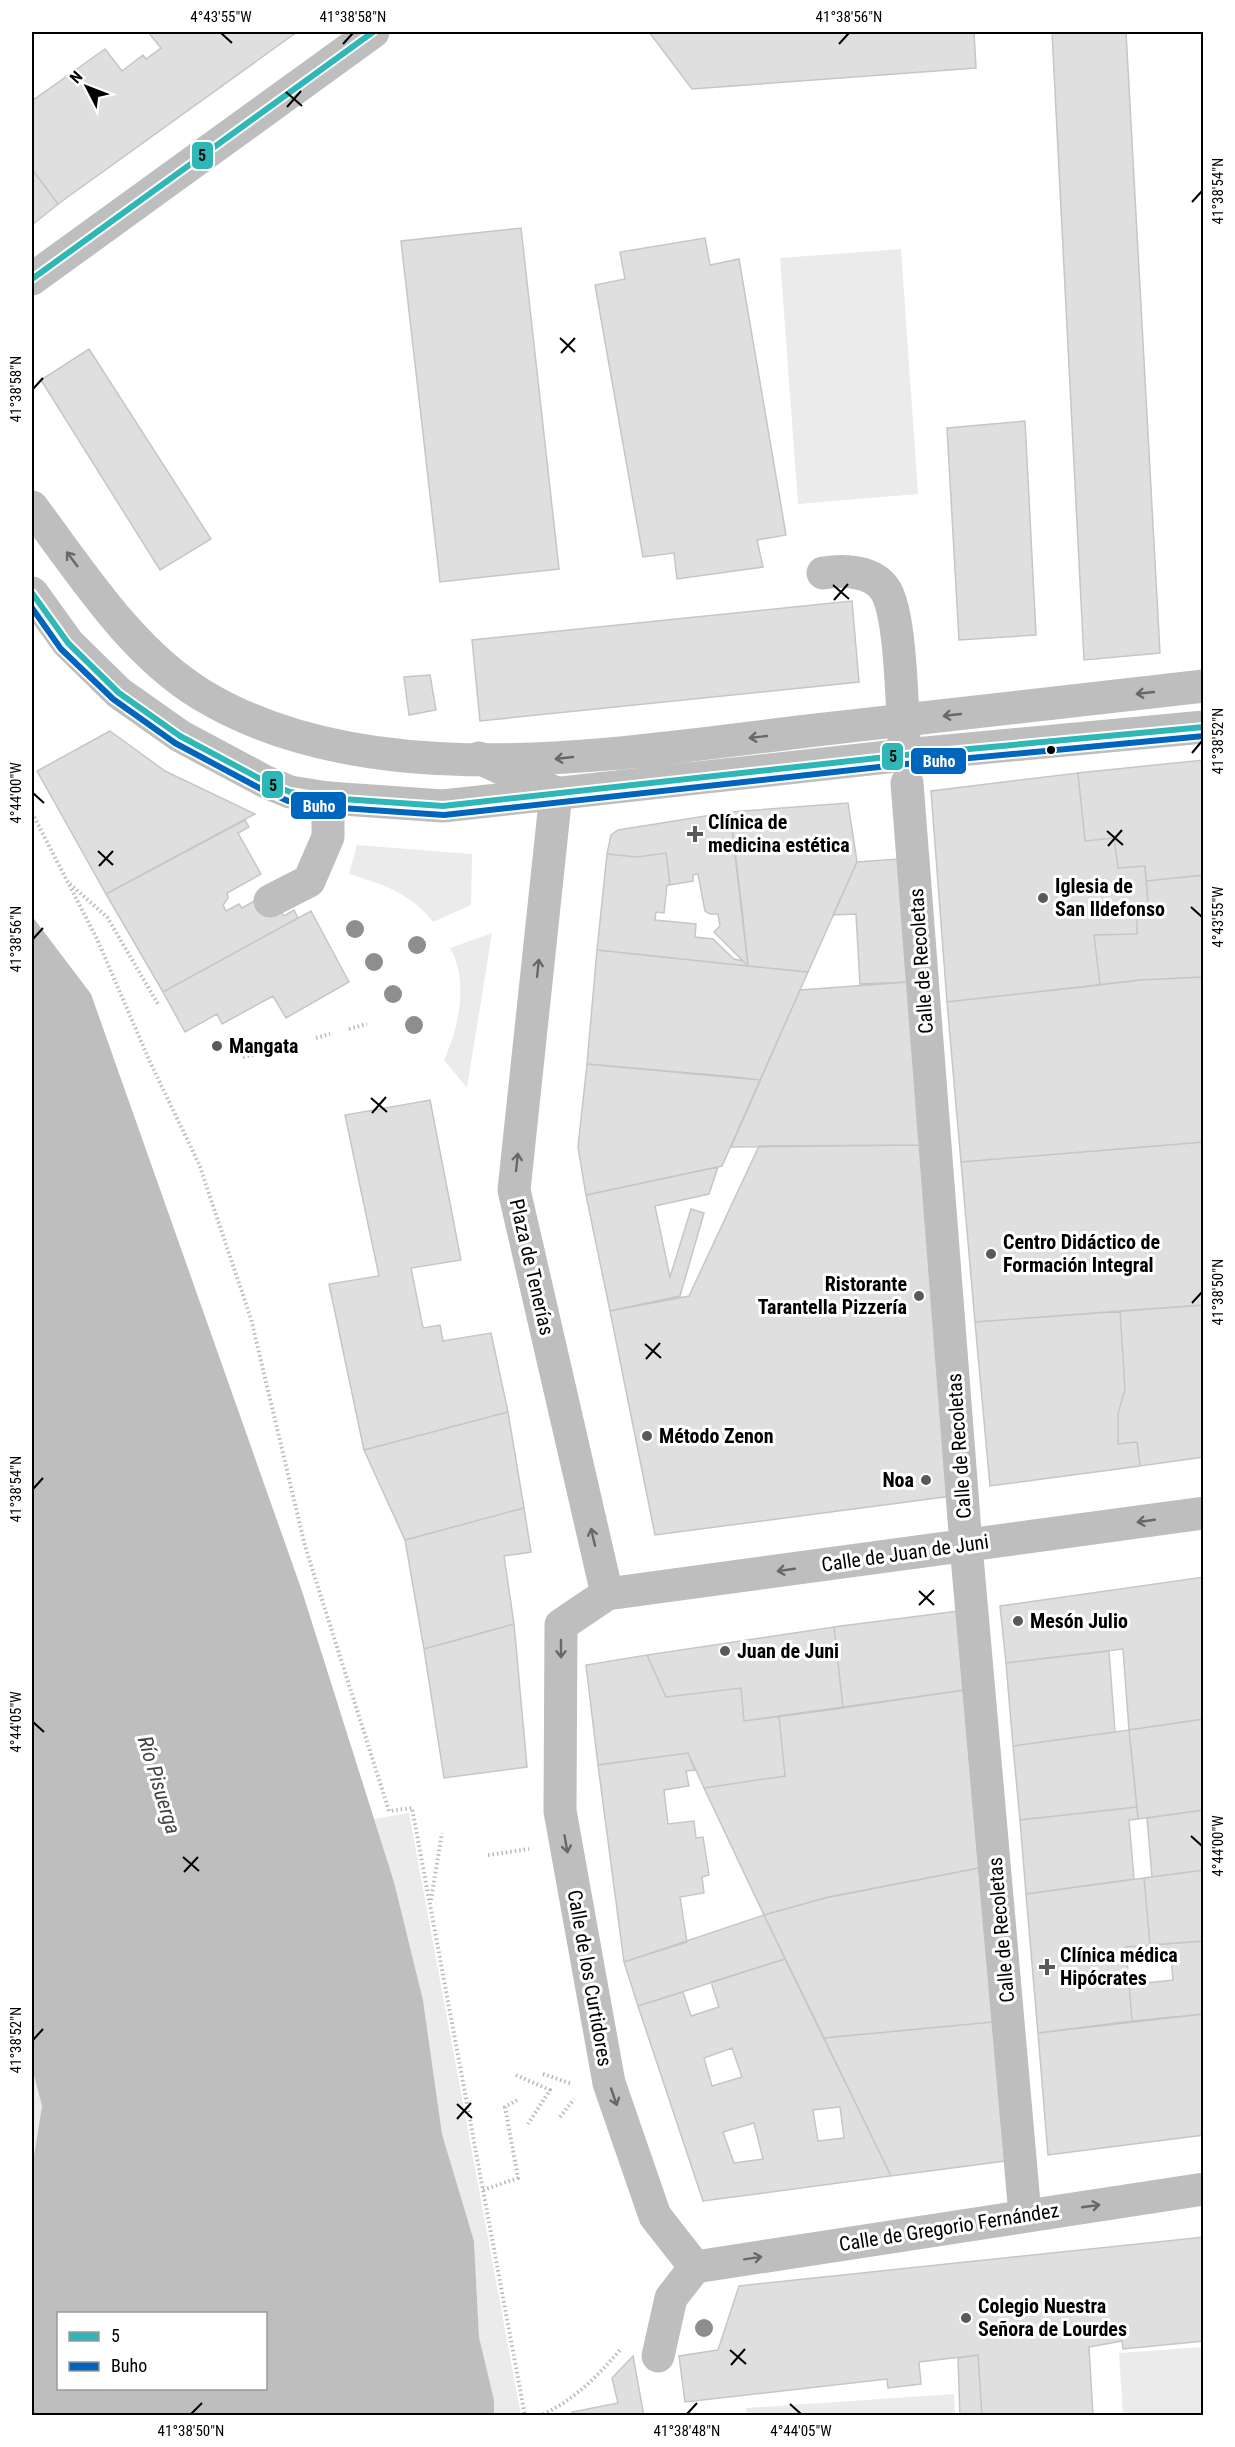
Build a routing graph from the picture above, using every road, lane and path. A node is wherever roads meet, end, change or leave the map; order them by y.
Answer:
1 (373, 32) edge
2 (32, 279) edge
3 (32, 507) edge
4 (823, 573) dead end
5 (32, 593) edge
6 (1203, 686) edge
7 (902, 720) junction
8 (1203, 727) edge
9 (479, 758) junction
10 (906, 769) junction
11 (556, 793) junction
12 (328, 798) junction
13 (32, 813) edge
14 (68, 882) junction
15 (270, 901) dead end
16 (158, 1004) dead end
17 (367, 1024) dead end
18 (349, 1029) dead end
19 (330, 1034) dead end
20 (316, 1038) dead end
21 (295, 1043) dead end
22 (278, 1048) dead end
23 (257, 1054) dead end
24 (243, 1058) dead end
25 (1203, 1513) edge
26 (966, 1545) junction
27 (607, 1594) junction
28 (442, 1833) dead end
29 (532, 1848) dead end
30 (488, 1855) dead end
31 (430, 1905) junction
32 (543, 2074) dead end
33 (516, 2075) dead end
34 (583, 2088) dead end
35 (577, 2095) dead end
36 (519, 2099) dead end
37 (560, 2117) dead end
38 (528, 2124) dead end
39 (1203, 2189) edge
40 (482, 2190) junction
41 (1025, 2216) junction
42 (695, 2267) junction
43 (621, 2348) dead end
44 (658, 2356) dead end
45 (525, 2415) edge
46 (539, 2415) edge

1 - 2 street
9 -> 3 street
4 - 7 street, Calle de Recoletas
5 - 12 street
6 -> 7 street
7 -> 9 street
7 - 10 street, Calle de Recoletas
8 - 10 street
9 - 11 street
10 - 11 street
10 - 26 street, Calle de Recoletas
11 - 12 street
27 -> 11 street, Plaza de Tenerías
12 - 15 street
13 - 14 path
14 - 16 path
14 - 31 path
17 - 18 path
19 - 20 path
21 - 22 path
23 - 24 path
25 -> 26 street, Calle de Juan de Juni
26 -> 27 street, Calle de Juan de Juni
26 - 41 street, Calle de Recoletas
27 -> 42 street, Calle de los Curtidores
28 - 31 path
29 - 30 path
31 - 40 path
32 - 34 path
33 - 38 path
35 - 37 path
36 - 40 path
41 -> 39 street, Calle de Gregorio Fernández
40 - 45 path
42 -> 41 street, Calle de Gregorio Fernández
42 - 44 street
43 - 46 path

